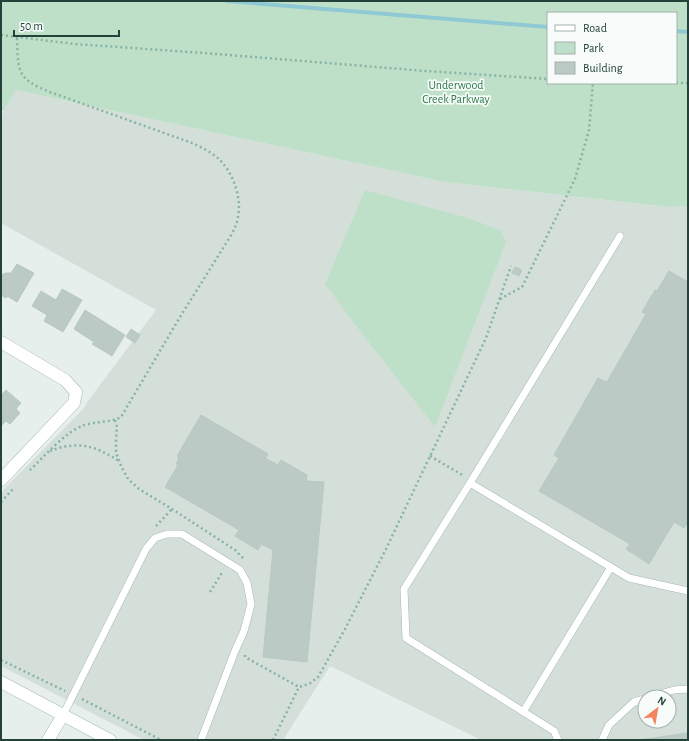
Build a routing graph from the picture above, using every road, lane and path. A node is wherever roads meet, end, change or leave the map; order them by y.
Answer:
1 (1, 35) edge
2 (17, 38) junction
3 (547, 79) edge
4 (677, 83) edge
5 (688, 83) edge
6 (593, 84) edge
7 (620, 236) dead end
8 (511, 266) dead end
9 (499, 299) junction
10 (1, 342) edge
11 (50, 451) junction
12 (430, 456) junction
13 (119, 462) dead end
14 (25, 475) dead end
15 (1, 480) edge
16 (470, 482) junction
17 (16, 485) dead end
18 (1, 502) edge
19 (611, 567) junction
20 (688, 591) edge
21 (1, 682) edge
22 (688, 689) edge
23 (677, 690) edge
24 (637, 701) edge
25 (523, 712) junction
26 (63, 715) junction
27 (48, 740) edge
28 (110, 740) edge
29 (201, 740) edge
30 (273, 740) edge
31 (558, 740) edge
32 (602, 740) edge

1 - 2 path
2 - 3 path
2 - 11 path
4 - 5 path
6 - 9 path
7 - 16 lane
8 - 9 path
9 - 12 path
10 - 15 street
11 - 13 path
11 - 14 path
12 - 16 path
12 - 30 path
16 - 19 lane
16 - 25 lane
17 - 18 path
19 - 20 lane
19 - 25 lane
21 - 26 street
22 - 23 lane
24 - 32 lane
25 - 31 lane
26 - 27 street
26 - 28 street
26 - 29 lane

